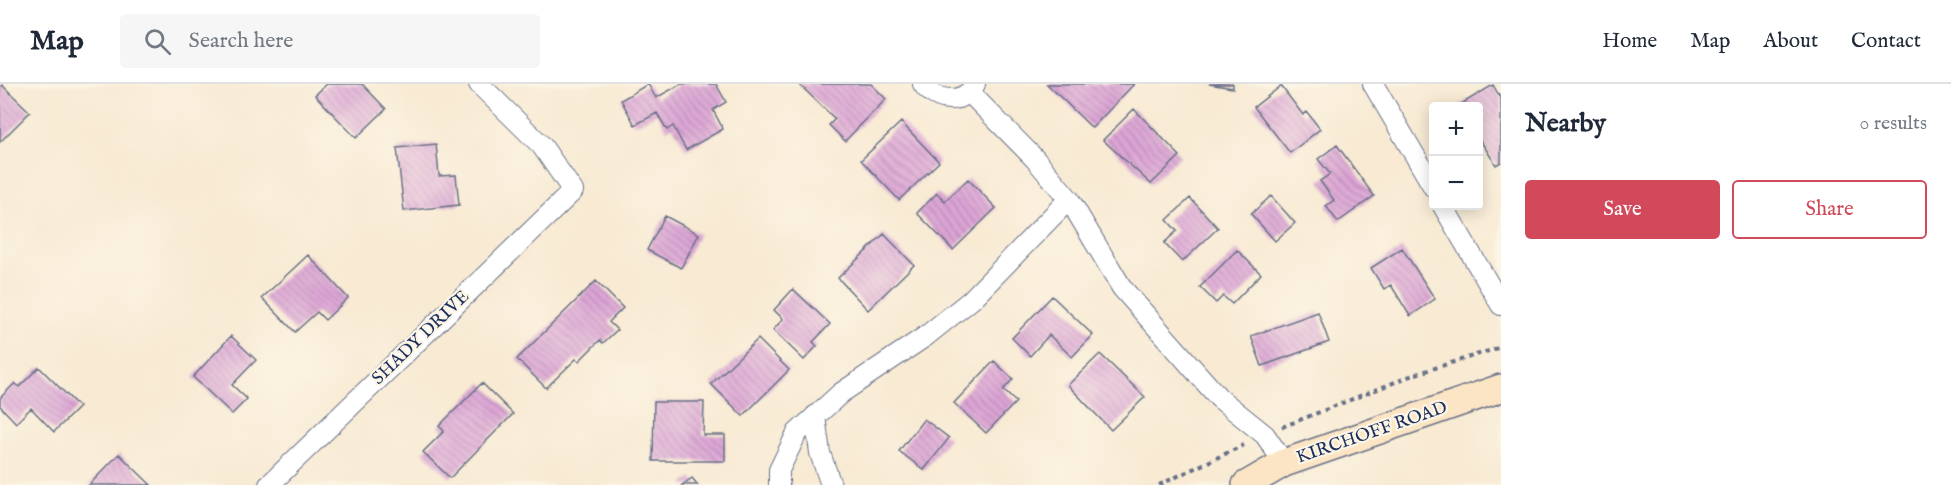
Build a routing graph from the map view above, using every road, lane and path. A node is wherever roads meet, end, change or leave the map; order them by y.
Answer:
1 (479, 84) edge
2 (923, 84) edge
3 (1373, 84) edge
4 (972, 88) edge
5 (1429, 180) edge
6 (1069, 199) junction
7 (1445, 210) edge
8 (1501, 305) edge
9 (1501, 348) edge
10 (1501, 388) edge
11 (815, 416) junction
12 (1278, 428) dead end
13 (1252, 441) dead end
14 (1284, 463) junction
15 (269, 485) edge
16 (779, 485) edge
17 (831, 485) edge
18 (1159, 485) edge
19 (1246, 485) edge

1 - 15 street, SHADY DRIVE
2 - 4 street
3 - 5 street
4 - 6 street
6 - 11 street
6 - 14 street
7 - 8 street
9 - 12 path
10 - 14 main road, KIRCHOFF ROAD
11 - 16 street
11 - 17 street
13 - 18 path
14 - 19 main road, KIRCHOFF ROAD

